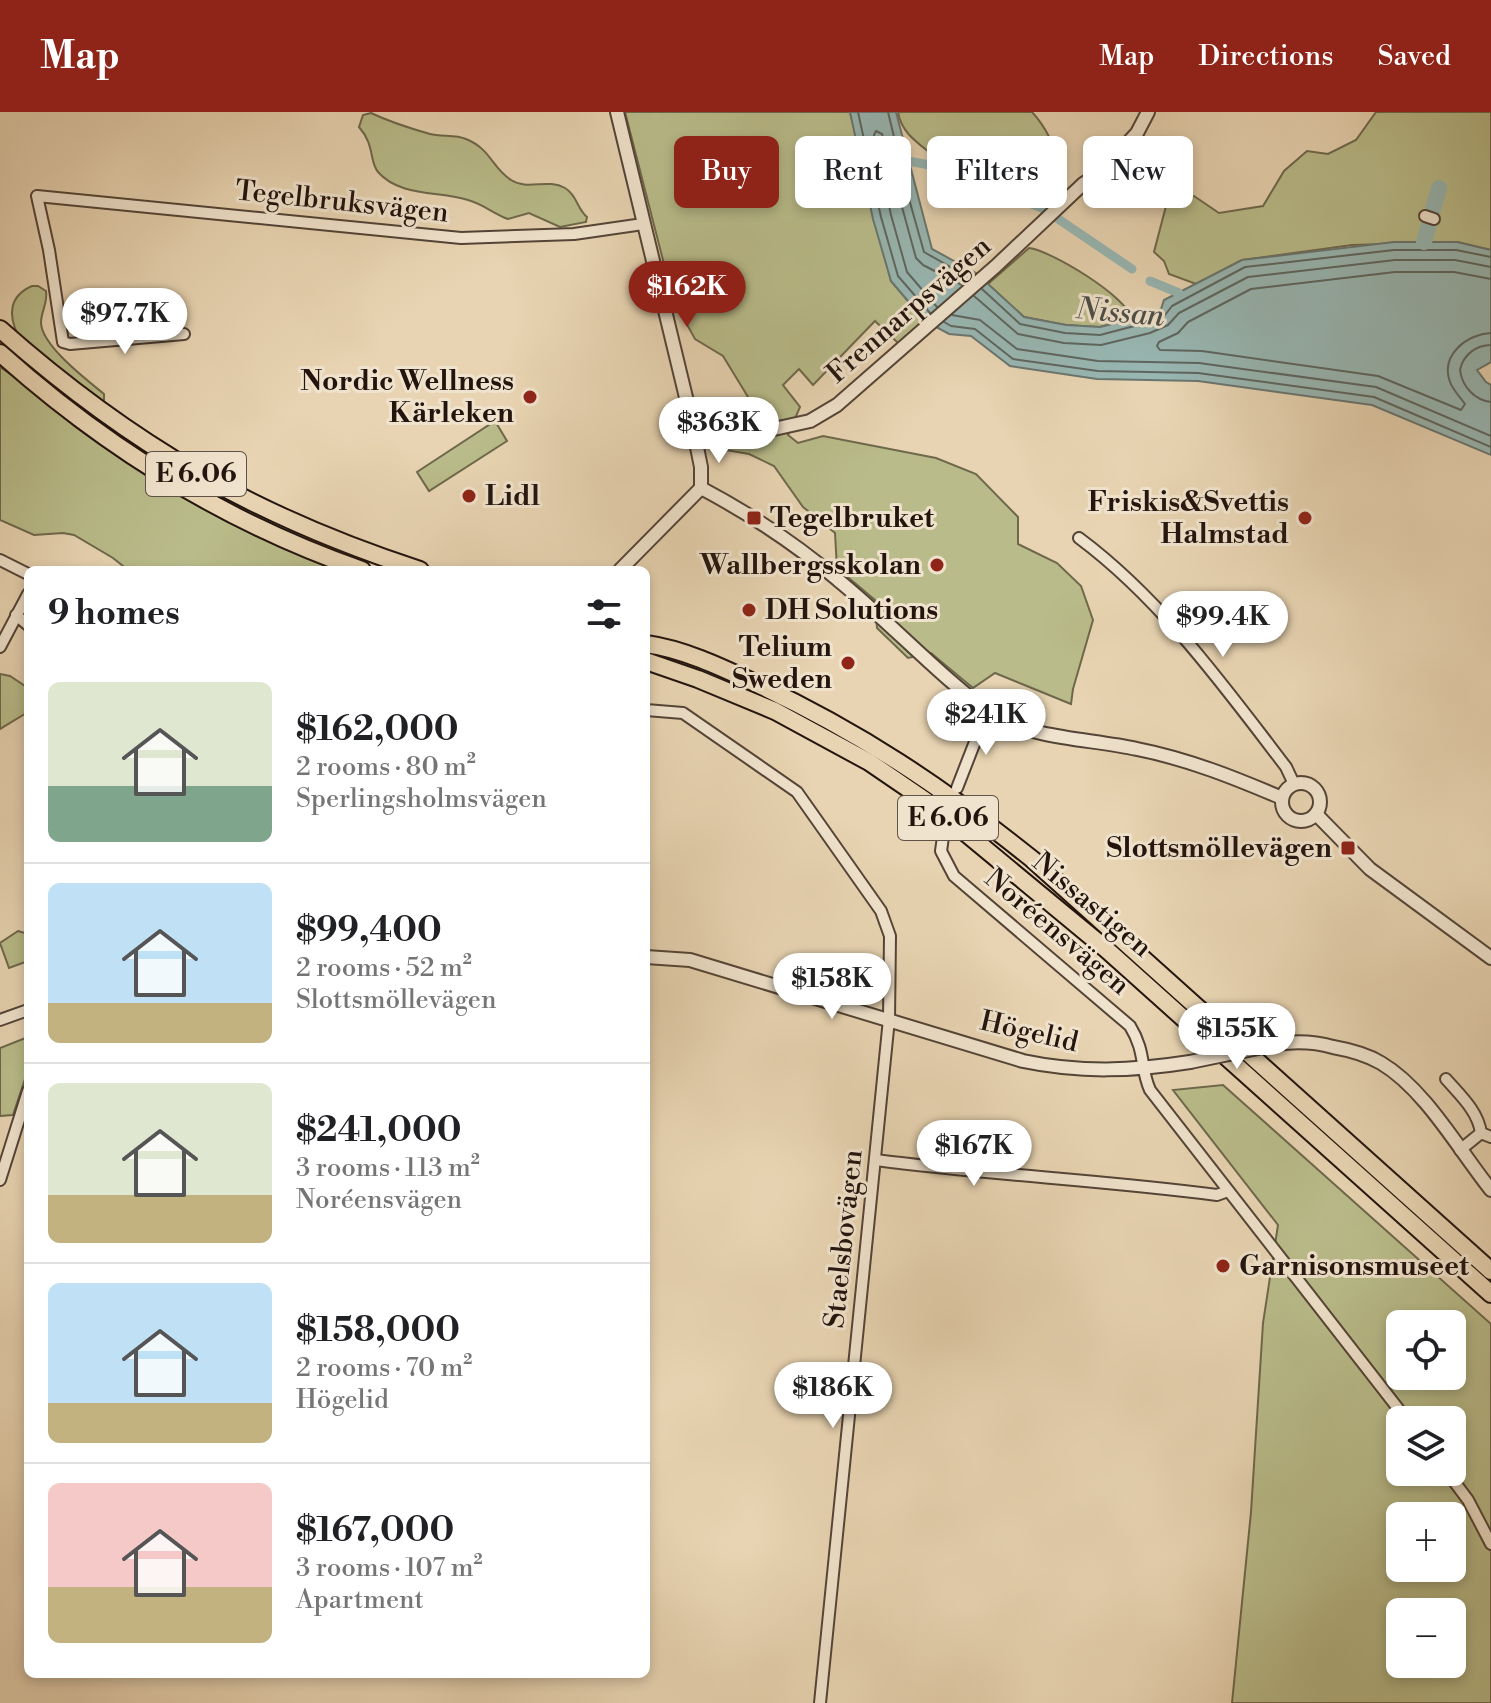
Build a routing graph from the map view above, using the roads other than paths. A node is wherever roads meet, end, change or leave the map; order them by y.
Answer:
1 (617, 112) edge
2 (1148, 112) edge
3 (643, 224) junction
4 (0, 329) edge
5 (184, 334) dead end
6 (0, 353) edge
7 (695, 442) junction
8 (701, 488) junction
9 (1079, 538) dead end
10 (0, 560) edge
11 (352, 566) edge
12 (408, 566) edge
13 (624, 566) edge
14 (24, 572) edge
15 (24, 601) edge
16 (16, 615) junction
17 (24, 622) edge
18 (0, 647) edge
19 (650, 649) edge
20 (650, 650) edge
21 (650, 710) edge
22 (987, 711) junction
23 (1294, 784) junction
24 (957, 788) dead end
25 (1282, 798) junction
26 (1316, 814) junction
27 (945, 823) dead end
28 (650, 957) edge
29 (1491, 958) edge
30 (24, 1011) edge
31 (889, 1019) junction
32 (0, 1020) edge
33 (1145, 1069) junction
34 (1446, 1079) dead end
35 (24, 1104) edge
36 (1486, 1135) edge
37 (1460, 1150) junction
38 (876, 1160) junction
39 (0, 1180) edge
40 (1491, 1190) edge
41 (1228, 1191) junction
42 (1436, 1221) junction
43 (1491, 1260) edge
44 (1491, 1271) edge
45 (1491, 1294) edge
46 (1396, 1406) edge
47 (1458, 1486) edge
48 (1491, 1544) edge
49 (820, 1703) edge

1 - 3 street
2 - 7 street, Frennarpsvägen
3 - 5 street, Tegelbruksvägen
3 - 7 street
4 - 12 highway, E 6.06
6 - 11 highway, E 6.06
7 - 8 street
8 - 13 street
8 - 22 street
9 - 23 street
10 - 14 street
15 - 16 street
16 - 17 street
16 - 18 street
19 - 42 highway, Nissastigen / E 6.06
20 - 45 highway, Nissastigen / E 6.06
21 - 31 street, Staelsbovägen
22 - 24 street
22 - 25 street
23 - 25 street
23 - 26 street
25 - 26 street
26 - 29 street
27 - 33 street, Noréensvägen
28 - 31 street, Högelid
30 - 32 street
31 - 33 street, Högelid
31 - 38 street, Staelsbovägen
33 - 37 street, Högelid, bridge
33 - 41 street, Noréensvägen
34 - 36 street
35 - 39 street
36 - 37 street
37 - 40 street, Högelid
38 - 41 street
38 - 49 street, Staelsbovägen
41 - 46 street, Noréensvägen
42 - 43 highway, E 6.06
42 - 44 highway, E 6.06
47 - 48 street

